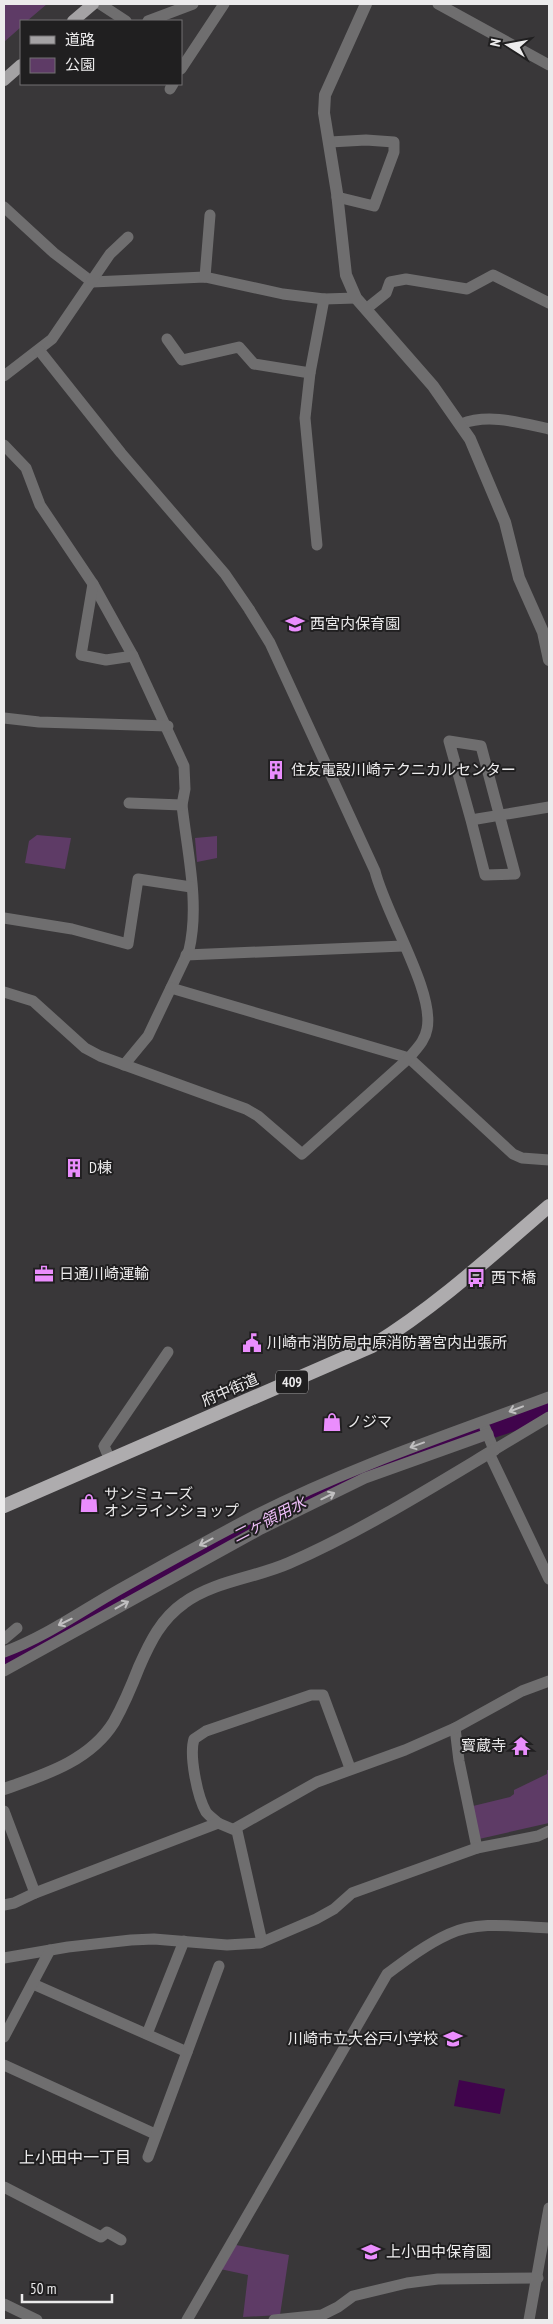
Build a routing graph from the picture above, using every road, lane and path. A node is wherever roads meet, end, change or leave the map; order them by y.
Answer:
1 (93, 4) edge
2 (100, 4) edge
3 (193, 4) edge
4 (224, 4) edge
5 (366, 4) edge
6 (438, 4) edge
7 (74, 20) edge
8 (124, 20) edge
9 (151, 20) edge
10 (549, 65) edge
11 (20, 67) edge
12 (182, 67) edge
13 (4, 80) edge
14 (330, 142) junction
15 (337, 197) junction
16 (4, 207) edge
17 (210, 215) dead end
18 (128, 237) dead end
19 (205, 277) junction
20 (92, 282) junction
21 (356, 298) junction
22 (324, 299) junction
23 (549, 303) edge
24 (366, 309) junction
25 (167, 340) dead end
26 (39, 350) junction
27 (310, 373) junction
28 (4, 376) edge
29 (461, 424) junction
30 (549, 429) edge
31 (4, 445) edge
32 (317, 545) dead end
33 (93, 584) junction
34 (134, 656) junction
35 (549, 660) edge
36 (4, 718) edge
37 (168, 726) junction
38 (128, 803) dead end
39 (182, 805) junction
40 (549, 807) edge
41 (500, 815) junction
42 (471, 820) junction
43 (191, 887) junction
44 (4, 918) edge
45 (403, 946) junction
46 (186, 955) junction
47 (171, 988) junction
48 (4, 992) edge
49 (409, 1058) junction
50 (124, 1065) junction
51 (549, 1160) edge
52 (549, 1206) edge
53 (168, 1352) dead end
54 (549, 1397) edge
55 (549, 1417) edge
56 (485, 1427) junction
57 (491, 1452) junction
58 (110, 1460) junction
59 (4, 1506) edge
60 (549, 1579) edge
61 (17, 1628) dead end
62 (4, 1639) edge
63 (4, 1652) edge
64 (4, 1671) edge
65 (549, 1681) edge
66 (454, 1728) junction
67 (350, 1768) junction
68 (4, 1789) edge
69 (4, 1811) edge
70 (218, 1823) junction
71 (234, 1829) junction
72 (549, 1831) edge
73 (477, 1848) junction
74 (35, 1893) junction
75 (4, 1905) edge
76 (549, 1928) edge
77 (184, 1941) junction
78 (262, 1942) junction
79 (50, 1950) junction
80 (4, 1958) edge
81 (219, 1966) dead end
82 (33, 1984) junction
83 (147, 2034) junction
84 (4, 2037) edge
85 (187, 2052) junction
86 (4, 2065) edge
87 (155, 2134) junction
88 (148, 2157) dead end
89 (4, 2187) edge
90 (549, 2208) edge
91 (121, 2240) dead end
92 (538, 2278) junction
93 (4, 2304) edge
94 (38, 2320) edge
95 (187, 2320) edge
96 (274, 2320) edge
97 (530, 2320) edge

1 - 7 main road
2 - 8 street
3 - 9 street
4 - 12 street
5 - 14 street
6 - 10 street
11 - 13 main road
14 - 15 street
14 - 15 street
15 - 21 street
16 - 20 street
17 - 19 street
18 - 20 street
19 - 20 street
19 - 22 street
20 - 26 street
21 - 22 street
21 - 24 street
22 - 27 street
23 - 24 street
24 - 29 street
25 - 27 street
26 - 28 street
26 - 45 street
27 - 32 street
29 - 30 street
29 - 35 street
31 - 33 street
33 - 34 street
33 - 34 street
34 - 37 street
36 - 37 street
37 - 39 street
38 - 39 street
39 - 43 street
40 - 41 street
41 - 42 street
41 - 42 street
41 - 42 street
43 - 44 street
43 - 46 street
45 - 46 street
45 - 49 street
46 - 47 street
47 - 49 street
47 - 50 street
48 - 50 street
49 - 50 street
49 - 51 street
52 - 58 highway, 府中街道 / 409
53 - 58 street
54 -> 56 street
55 - 57 street
56 - 57 street
56 -> 63 street
64 -> 56 street
57 - 60 street
57 - 68 street
58 - 59 highway, 府中街道 / 409
61 - 62 street
65 - 66 street
66 - 67 street
66 - 73 street
67 - 70 street
67 - 71 street
69 - 74 street
70 - 71 street
70 - 74 street
71 - 78 street
72 - 73 street
73 - 78 street
74 - 75 street
76 - 95 street
77 - 78 street
77 - 79 street
77 - 83 street
79 - 80 street
79 - 82 street
81 - 85 street
82 - 83 street
82 - 84 street
83 - 85 street
85 - 87 street
86 - 87 street
87 - 88 street
89 - 91 street
90 - 92 street
92 - 96 street
92 - 97 street
93 - 94 street

